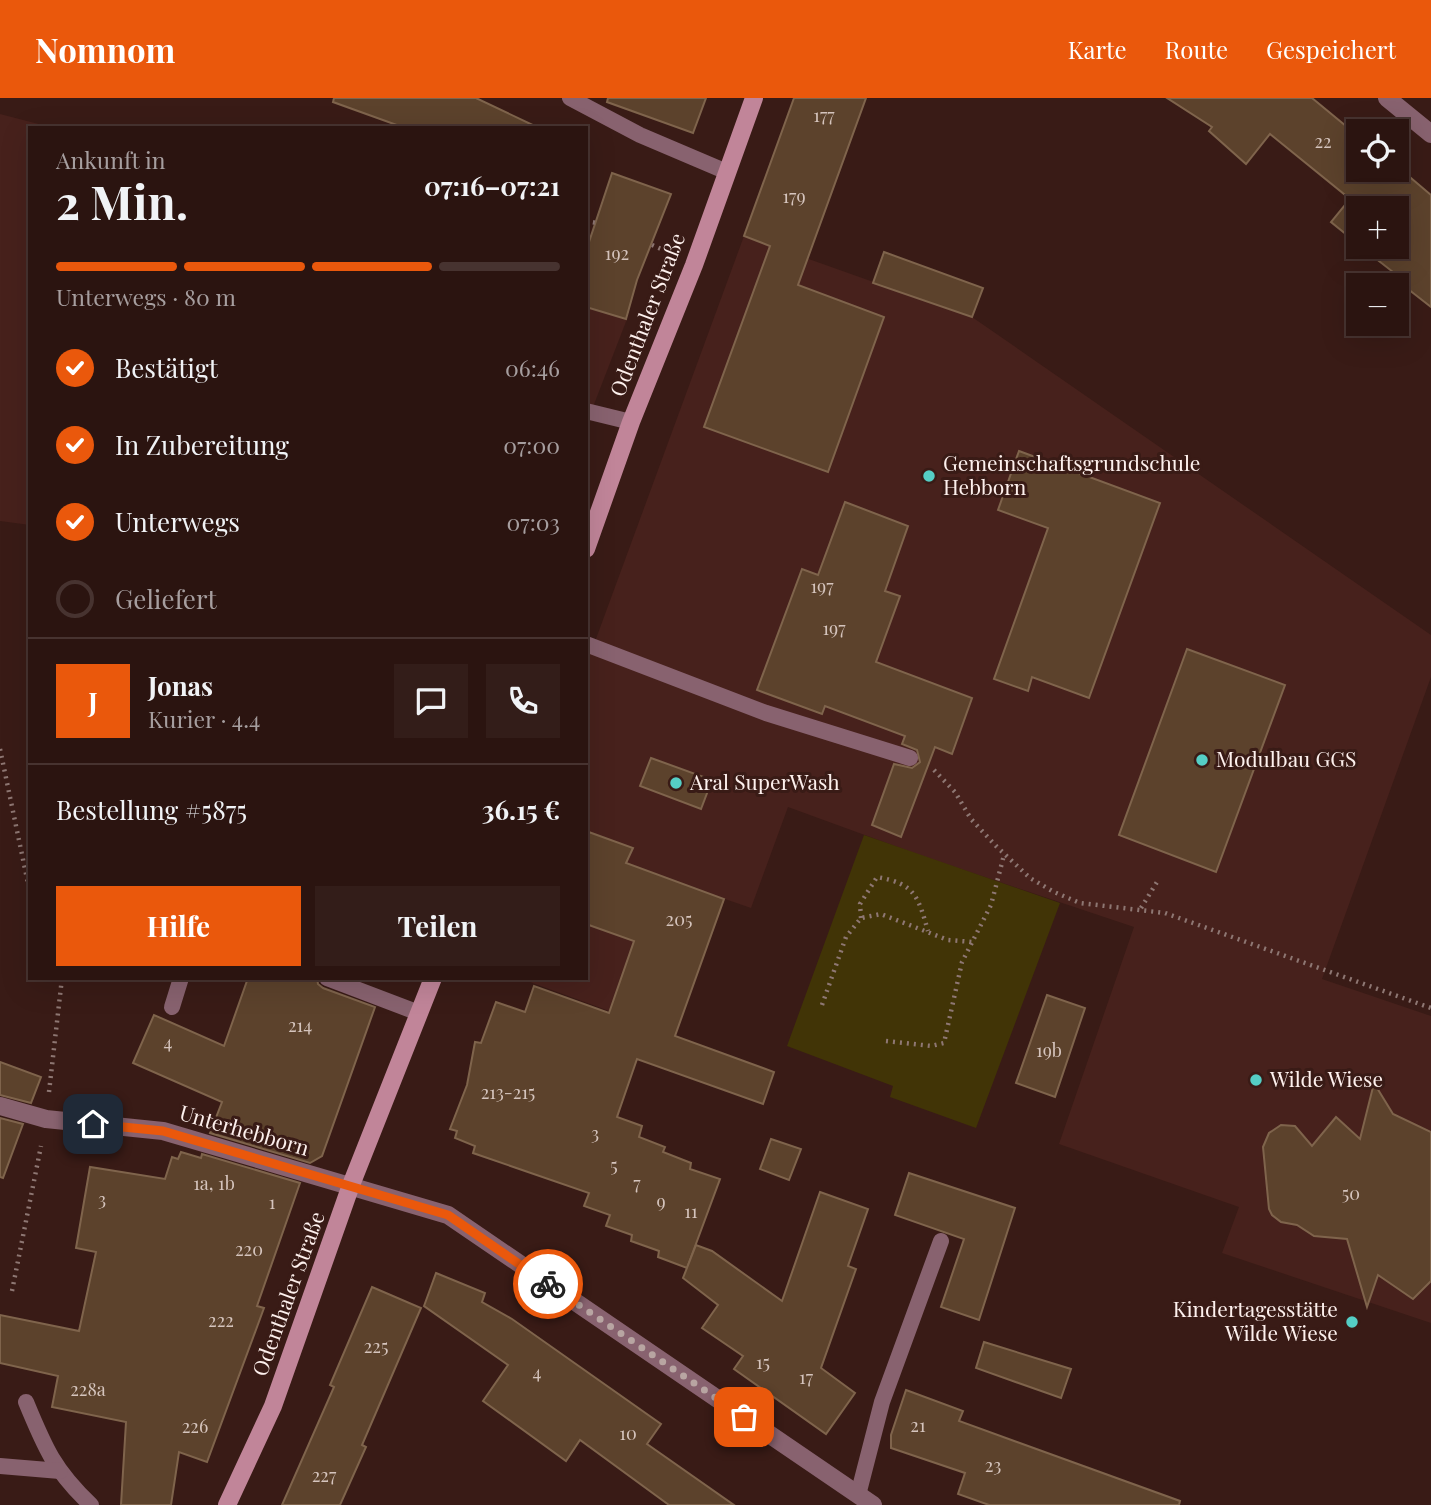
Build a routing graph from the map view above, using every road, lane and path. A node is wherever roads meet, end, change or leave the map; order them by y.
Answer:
1 (570, 98) edge
2 (754, 98) edge
3 (1387, 98) edge
4 (1431, 134) edge
5 (727, 172) junction
6 (588, 221) edge
7 (597, 223) dead end
8 (588, 411) edge
9 (631, 422) junction
10 (590, 525) edge
11 (588, 645) edge
12 (0, 749) edge
13 (910, 758) joint
14 (1004, 854) junction
15 (1157, 882) dead end
16 (28, 883) edge
17 (1141, 908) junction
18 (861, 918) junction
19 (928, 932) junction
20 (972, 942) junction
21 (62, 980) edge
22 (180, 980) edge
23 (332, 980) edge
24 (432, 980) edge
25 (822, 1005) dead end
26 (1430, 1006) edge
27 (172, 1007) dead end
28 (419, 1013) junction
29 (886, 1041) dead end
30 (0, 1106) edge
31 (46, 1119) junction
32 (351, 1185) junction
33 (941, 1241) dead end
34 (12, 1291) dead end
35 (26, 1402) dead end
36 (0, 1466) edge
37 (60, 1471) junction
38 (865, 1500) edge
39 (91, 1505) edge
40 (228, 1505) edge

1 - 5 lane
2 - 5 main road, Odenthaler Straße
3 - 4 street
5 - 9 main road, Odenthaler Straße
6 - 7 path
8 - 9 lane
9 - 10 main road, Odenthaler Straße
11 - 13 lane
12 - 16 path
13 - 14 path
14 - 17 path
14 - 20 path
15 - 17 path
17 - 26 path
18 - 19 path
18 - 19 path
18 - 25 path
19 - 20 path
20 - 29 path
21 - 31 path
22 - 27 lane
23 - 28 lane
24 - 28 main road, Odenthaler Straße
28 - 32 main road, Odenthaler Straße
30 - 31 street, Unterhebborn
31 - 32 street, Unterhebborn
31 - 34 path
32 - 38 street, Unterhebborn
32 - 40 main road, Odenthaler Straße
33 - 38 lane
35 - 37 lane
36 - 37 lane
37 - 39 lane

